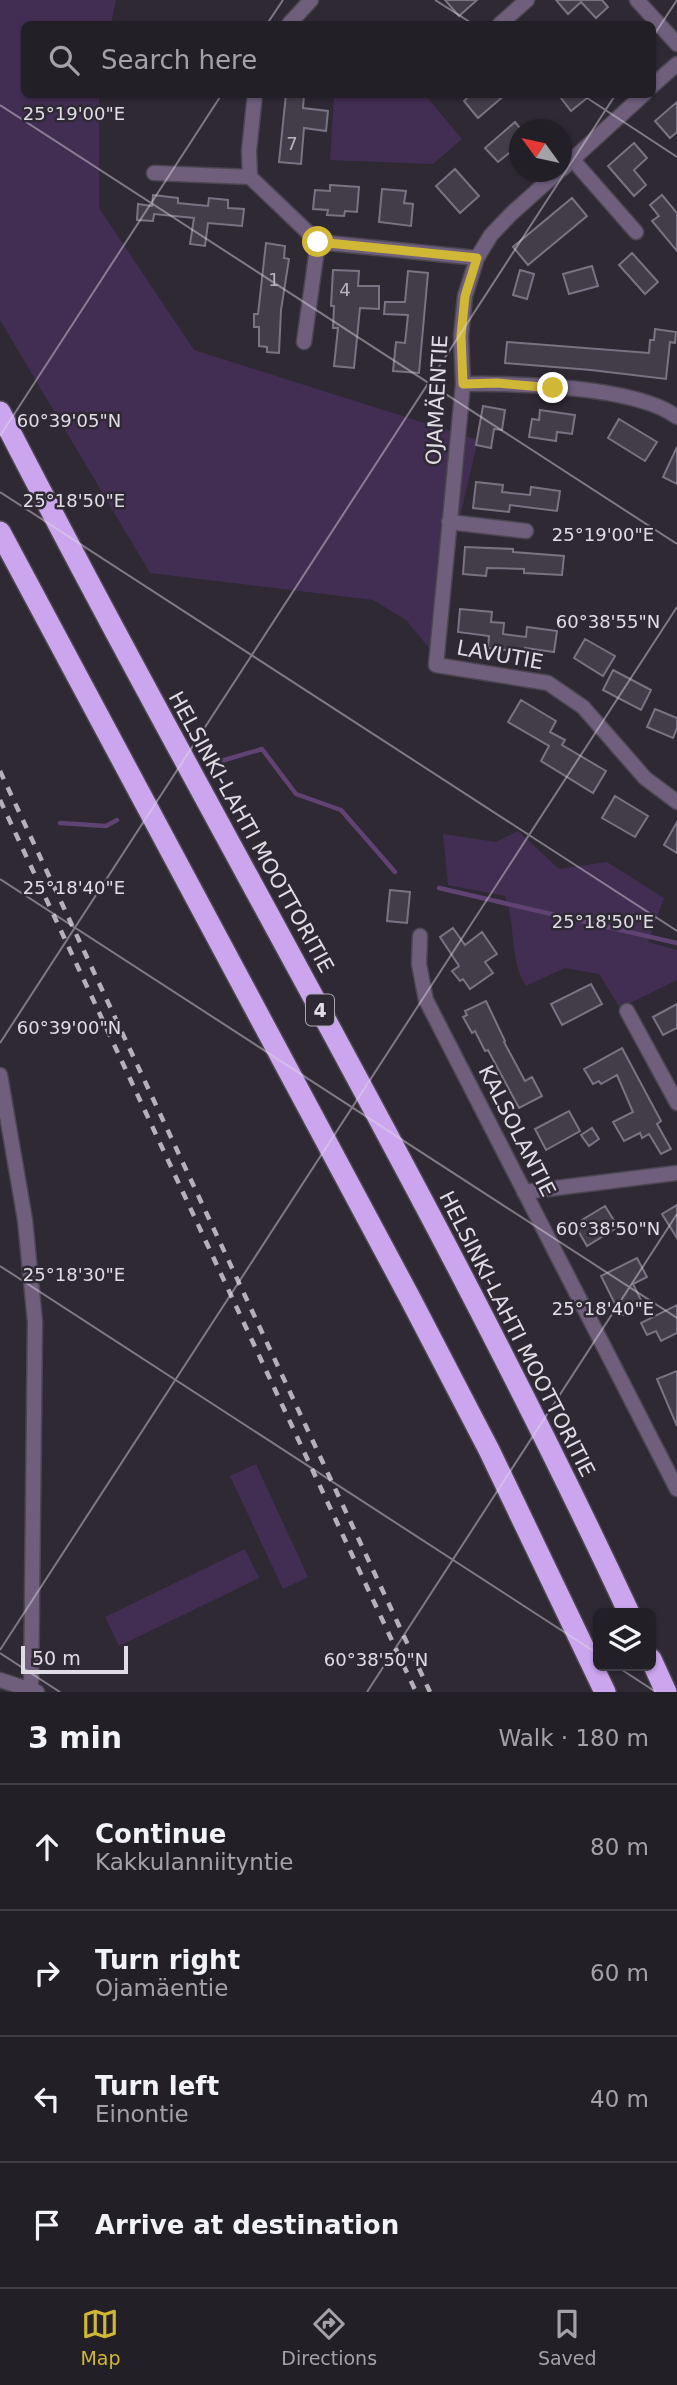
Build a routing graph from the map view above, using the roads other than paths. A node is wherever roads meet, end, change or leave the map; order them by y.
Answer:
1 (312, 0) edge
2 (527, 0) edge
3 (637, 0) edge
4 (292, 21) edge
5 (503, 21) edge
6 (677, 44) edge
7 (677, 64) edge
8 (656, 83) edge
9 (255, 98) edge
10 (639, 98) edge
11 (572, 160) edge
12 (154, 173) dead end
13 (572, 174) edge
14 (250, 177) junction
15 (547, 182) edge
16 (636, 232) dead end
17 (318, 242) junction
18 (477, 258) junction
19 (304, 342) dead end
20 (463, 384) junction
21 (674, 410) edge
22 (0, 412) edge
23 (449, 522) junction
24 (526, 531) dead end
25 (0, 532) edge
26 (436, 665) joint
27 (677, 802) edge
28 (420, 936) dead end
29 (627, 1011) dead end
30 (0, 1075) edge
31 (677, 1104) edge
32 (677, 1173) edge
33 (524, 1192) junction
34 (677, 1489) edge
35 (627, 1608) edge
36 (656, 1670) edge
37 (0, 1680) edge
38 (33, 1691) edge
39 (605, 1692) edge
40 (666, 1692) edge

1 - 4 street
2 - 5 street
3 - 6 street
7 - 8 street
9 - 14 street
10 - 11 street, OJAMÄENTIE
12 - 14 street
13 - 16 street
14 - 17 street
15 - 18 street, OJAMÄENTIE
17 - 18 street
17 - 19 street
18 - 20 street, OJAMÄENTIE
20 - 21 street
20 - 23 street, OJAMÄENTIE
22 - 35 highway, HELSINKI-LAHTI MOOTTORITIE / 4
23 - 24 street
23 - 26 street, OJAMÄENTIE
25 - 39 highway
26 - 27 street, LAVUTIE
28 - 33 street, KALSOLANTIE
29 - 31 street
30 - 38 street
32 - 33 street
33 - 34 street, KALSOLANTIE
36 - 40 highway
37 - 38 street

